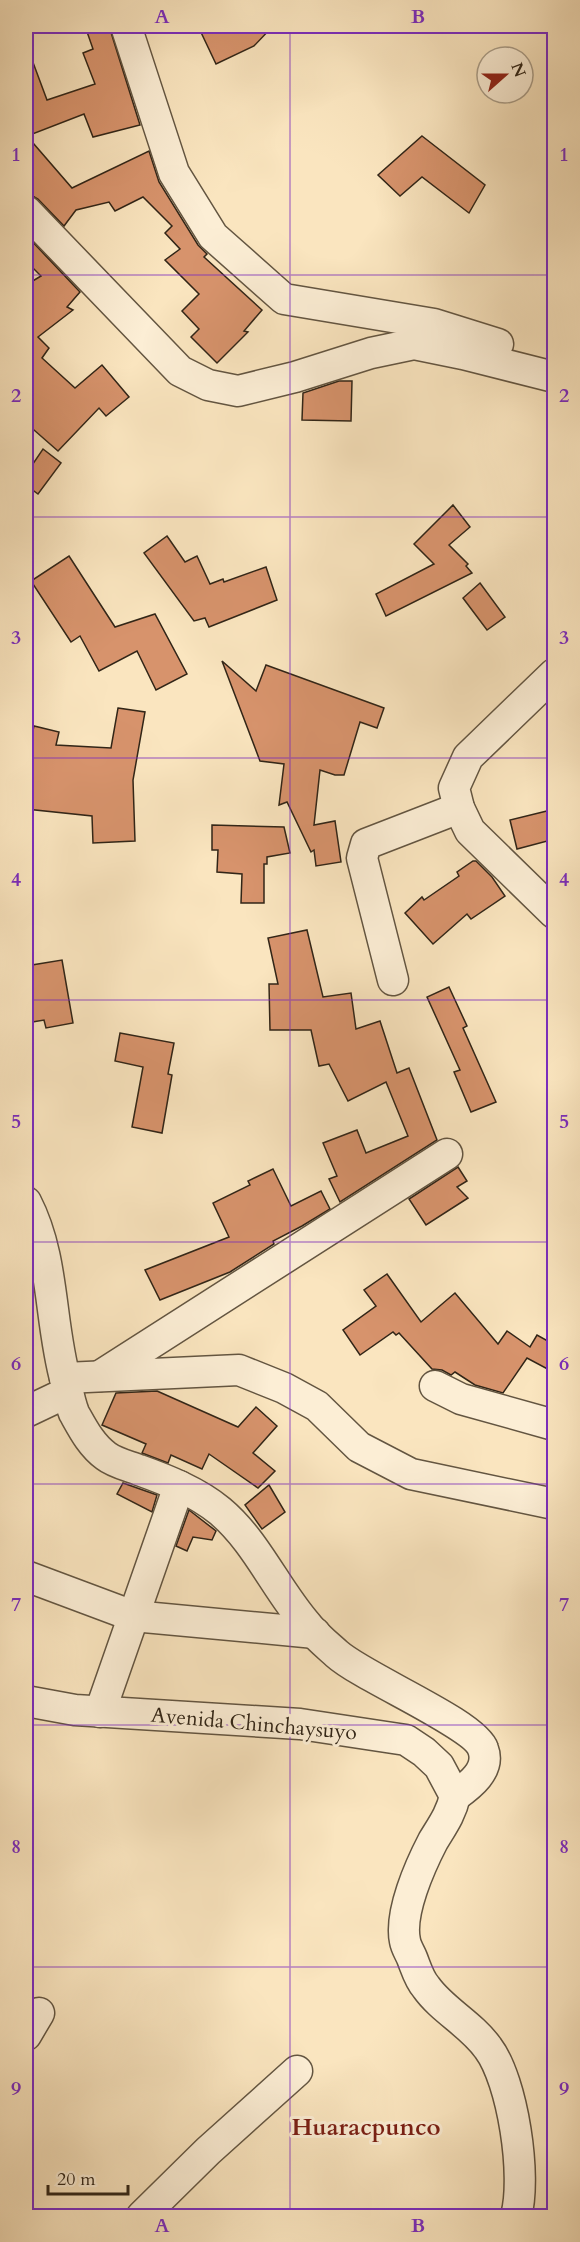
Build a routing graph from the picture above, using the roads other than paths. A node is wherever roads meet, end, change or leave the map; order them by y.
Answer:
1 (126, 26) edge
2 (26, 211) edge
3 (555, 363) edge
4 (555, 377) edge
5 (555, 674) edge
6 (459, 808) junction
7 (555, 914) edge
8 (393, 980) dead end
9 (447, 1154) dead end
10 (26, 1202) edge
11 (100, 1376) junction
12 (66, 1385) junction
13 (435, 1386) dead end
14 (26, 1412) edge
15 (555, 1425) edge
16 (179, 1486) junction
17 (555, 1504) edge
18 (26, 1576) edge
19 (133, 1616) junction
20 (315, 1633) junction
21 (26, 1701) edge
22 (100, 1712) junction
23 (455, 1796) junction
24 (297, 2071) dead end
25 (516, 2216) edge
26 (142, 2217) edge

1 - 3 street
2 - 4 street
5 - 6 street
6 - 7 street
6 - 8 street
9 - 11 street
10 - 12 street
11 - 12 street
11 - 17 street
12 - 14 street
12 - 16 street
13 - 15 street
16 - 19 street
16 - 20 street
18 - 19 street
19 - 20 street
19 - 22 street
20 - 23 street
21 - 22 street, Avenida Chinchaysuyo
22 - 23 street, Avenida Chinchaysuyo
23 - 25 street
24 - 26 street

